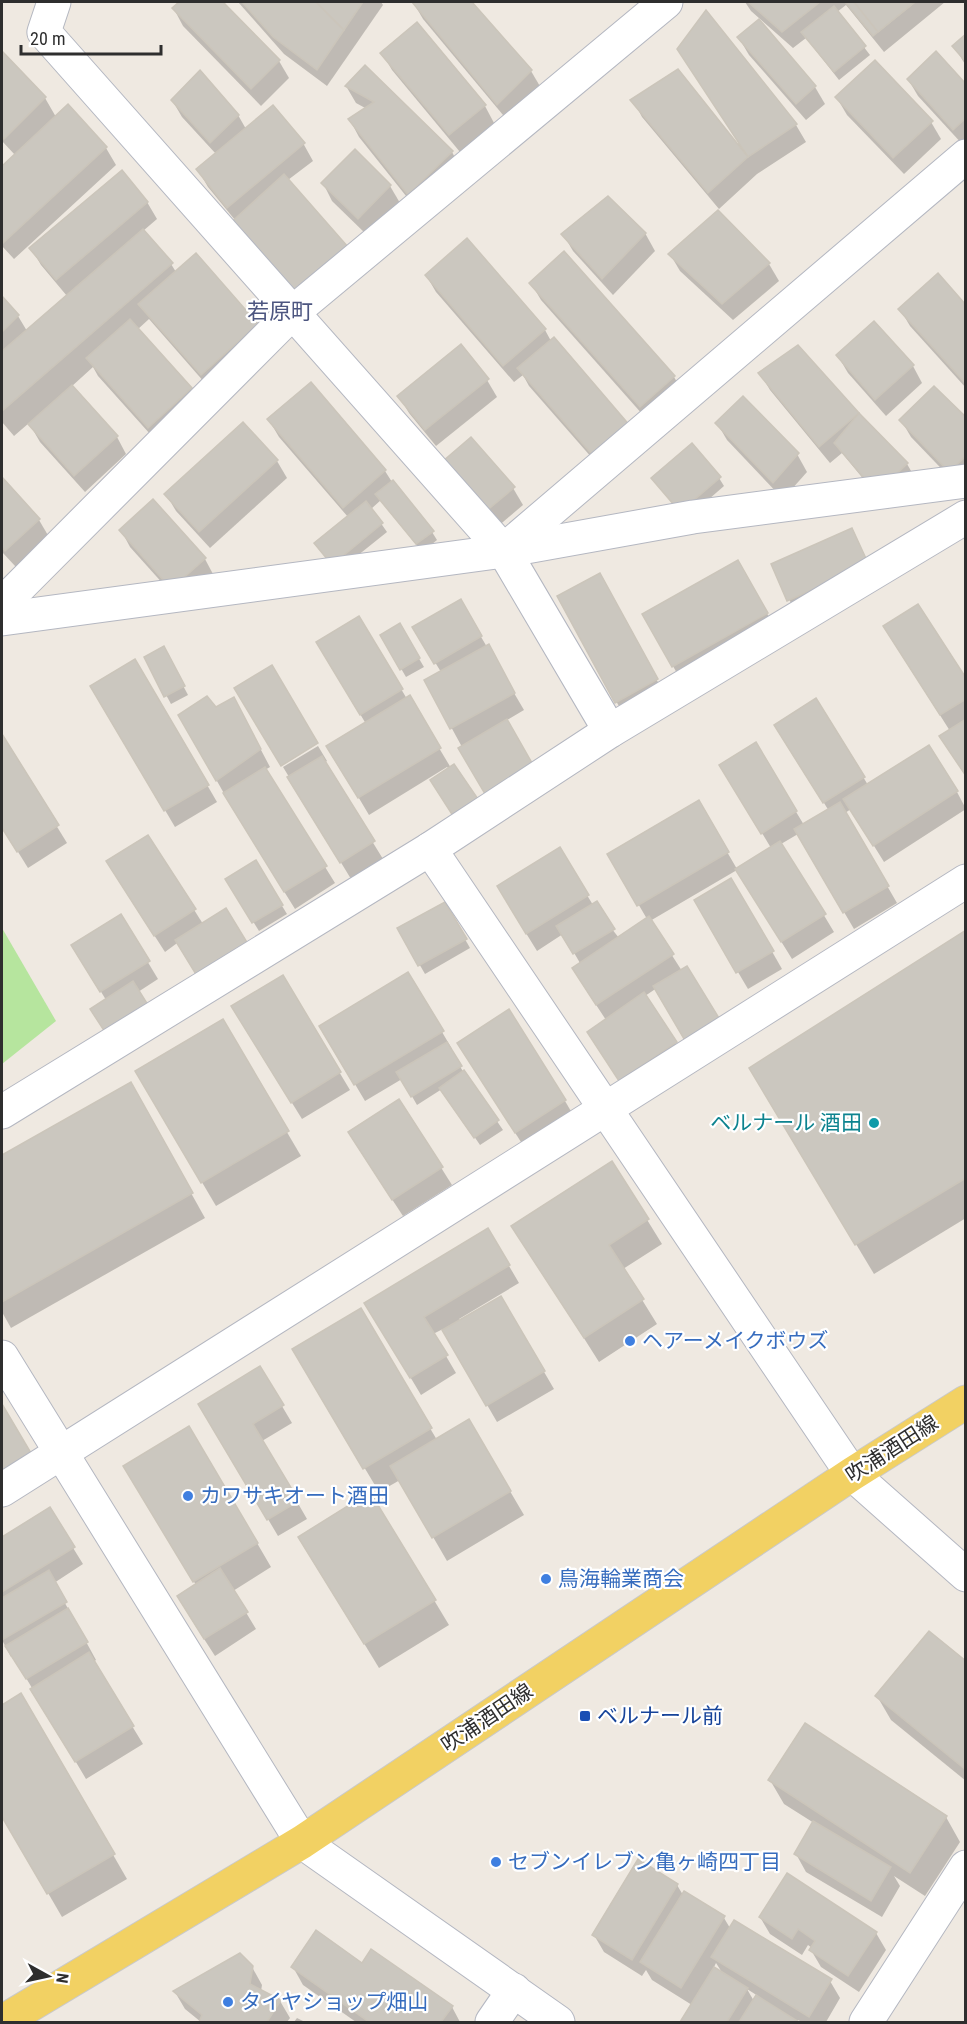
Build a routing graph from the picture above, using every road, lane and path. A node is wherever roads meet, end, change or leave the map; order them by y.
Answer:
1 (54, 2) edge
2 (666, 2) edge
3 (966, 156) edge
4 (292, 313) junction
5 (966, 481) edge
6 (966, 517) edge
7 (504, 551) junction
8 (2, 604) edge
9 (2, 619) edge
10 (610, 731) junction
11 (430, 849) junction
12 (966, 881) edge
13 (606, 1107) junction
14 (2, 1112) edge
15 (2, 1357) edge
16 (966, 1402) edge
17 (61, 1452) junction
18 (852, 1474) junction
19 (2, 1490) edge
20 (966, 1575) edge
21 (302, 1842) junction
22 (966, 1868) edge
23 (514, 1990) junction
24 (2, 2022) edge
25 (492, 2022) edge
26 (558, 2022) edge
27 (866, 2022) edge

1 - 4 street
2 - 4 street
3 - 7 street
4 - 7 street
4 - 8 street
5 - 7 street
6 - 10 street
7 - 9 street
7 - 10 street
10 - 11 street
11 - 13 street
11 - 14 street
12 - 13 street
13 - 17 street
13 - 18 street
15 - 17 street
16 - 18 main road, 吹浦酒田線
17 - 19 street
17 - 21 street
18 - 20 street
18 - 21 main road, 吹浦酒田線
21 - 23 street
21 - 24 main road, 吹浦酒田線
22 - 27 street
23 - 25 street
23 - 26 street

